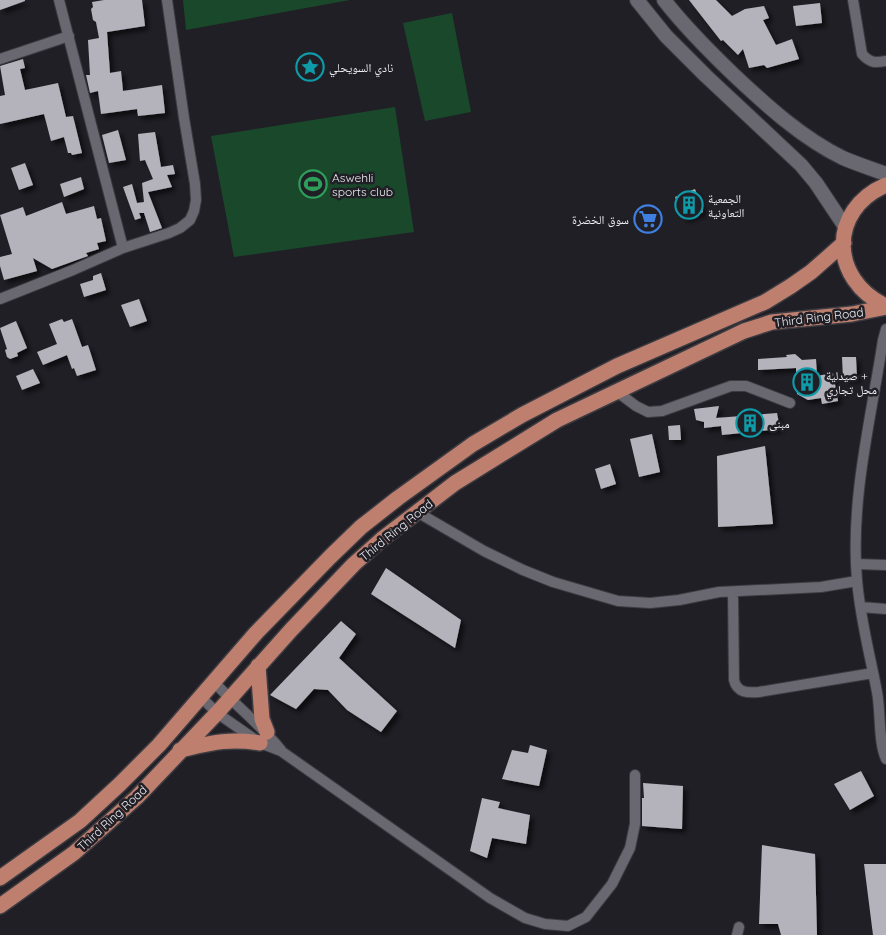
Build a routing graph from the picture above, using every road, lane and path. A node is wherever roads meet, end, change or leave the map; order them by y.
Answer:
1 (59, 0) edge
2 (167, 0) edge
3 (637, 0) edge
4 (664, 0) edge
5 (853, 0) edge
6 (69, 36) junction
7 (0, 59) edge
8 (886, 61) edge
9 (886, 174) edge
10 (886, 185) edge
11 (845, 235) junction
12 (123, 248) junction
13 (0, 299) edge
14 (886, 306) edge
15 (886, 329) edge
16 (616, 391) junction
17 (790, 403) dead end
18 (417, 512) junction
19 (856, 564) junction
20 (886, 564) edge
21 (857, 581) junction
22 (733, 592) junction
23 (861, 607) junction
24 (886, 609) edge
25 (258, 666) junction
26 (873, 673) junction
27 (213, 681) junction
28 (200, 696) junction
29 (230, 698) junction
30 (217, 713) junction
31 (264, 738) junction
32 (180, 750) junction
33 (886, 759) edge
34 (635, 775) dead end
35 (0, 878) edge
36 (0, 906) edge

1 - 6 street
2 - 12 street
3 - 11 street
4 - 9 street
5 - 8 street
6 - 7 street
6 - 12 street
10 - 11 main road
11 - 14 main road
11 - 27 main road, Third Ring Road
12 - 13 street
14 - 16 main road, Third Ring Road
15 - 19 street
16 - 17 street
16 - 18 main road, Third Ring Road
18 - 22 street
18 - 25 main road, Third Ring Road
19 - 20 street
19 - 21 street
21 - 22 street
21 - 23 street
22 - 26 street
23 - 24 street
23 - 26 street
25 - 29 main road, Third Ring Road
25 - 31 main road
26 - 33 street
27 - 28 main road, Third Ring Road
27 - 29 street
28 - 30 street
28 - 35 main road, Third Ring Road
29 - 30 main road, Third Ring Road
29 - 31 street
30 - 31 street
30 - 32 main road, Third Ring Road
31 - 32 main road
31 - 34 street
32 - 36 main road, Third Ring Road

